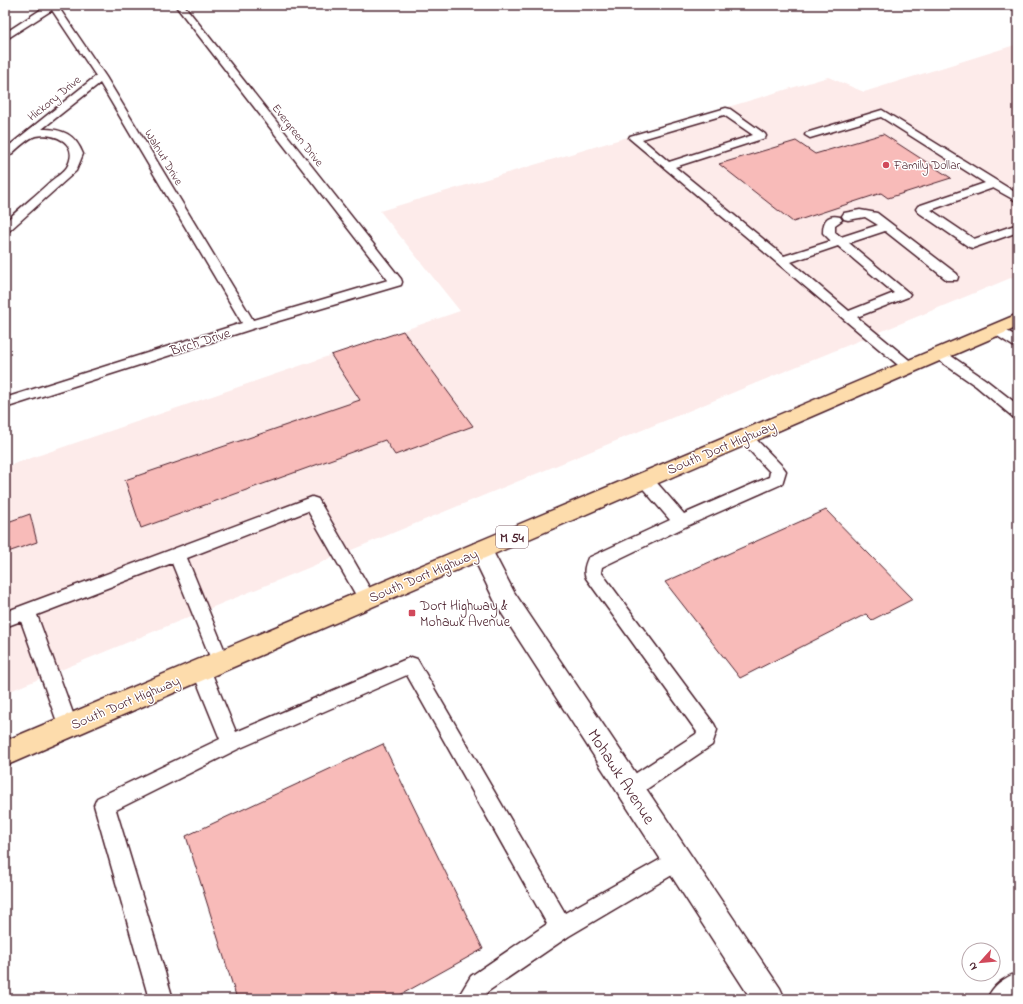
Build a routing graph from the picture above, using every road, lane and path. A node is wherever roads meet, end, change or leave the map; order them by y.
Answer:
1 (53, 5) edge
2 (179, 5) edge
3 (5, 37) edge
4 (101, 77) junction
5 (31, 133) junction
6 (810, 135) dead end
7 (5, 154) edge
8 (667, 166) junction
9 (994, 184) junction
10 (1018, 199) edge
11 (887, 226) junction
12 (5, 228) edge
13 (1018, 228) edge
14 (839, 242) junction
15 (782, 261) junction
16 (952, 276) dead end
17 (396, 282) joint
18 (848, 316) junction
19 (1018, 320) edge
20 (250, 325) junction
21 (996, 329) junction
22 (1018, 343) edge
23 (939, 354) junction
24 (909, 367) junction
25 (5, 403) edge
26 (1014, 406) edge
27 (745, 437) junction
28 (645, 480) junction
29 (681, 522) junction
30 (481, 550) junction
31 (177, 555) junction
32 (366, 599) junction
33 (27, 612) junction
34 (5, 620) edge
35 (210, 666) junction
36 (68, 727) junction
37 (230, 744) junction
38 (5, 754) edge
39 (631, 788) junction
40 (676, 861) junction
41 (561, 928) junction
42 (1018, 988) edge
43 (161, 999) edge
44 (469, 999) edge
45 (770, 999) edge
46 (1003, 999) edge

1 - 3 lane
1 - 4 lane, Walnut Drive
2 - 17 lane, Evergreen Drive
4 - 5 lane, Hickory Drive
4 - 20 lane, Walnut Drive
5 - 7 lane, Hickory Drive
5 - 12 lane
6 - 9 lane
8 - 8 lane
8 - 15 lane
9 - 10 lane
9 - 13 lane
11 - 14 lane
11 - 14 lane
11 - 16 lane
14 - 15 lane
14 - 18 lane
15 - 18 lane
17 - 20 lane, Birch Drive
18 - 24 lane
19 - 21 main road, South Dort Highway / M 54
20 - 25 lane, Birch Drive
21 - 22 lane
21 - 23 main road, South Dort Highway / M 54
23 - 24 main road, South Dort Highway / M 54
23 - 26 lane
24 - 27 main road, South Dort Highway / M 54
27 - 28 main road, South Dort Highway / M 54
27 - 29 lane
28 - 29 lane
28 - 30 main road, South Dort Highway / M 54
29 - 39 lane
30 - 32 main road, South Dort Highway / M 54
30 - 39 street, Mohawk Avenue
31 - 32 lane
31 - 33 lane
31 - 35 lane
32 - 35 main road, South Dort Highway / M 54
33 - 34 lane
33 - 36 lane
35 - 36 main road, South Dort Highway / M 54
35 - 37 lane
36 - 38 main road, South Dort Highway / M 54
37 - 41 lane
37 - 43 lane
39 - 40 street, Mohawk Avenue
40 - 41 lane
40 - 45 street, Mohawk Avenue
41 - 44 lane
42 - 46 street

